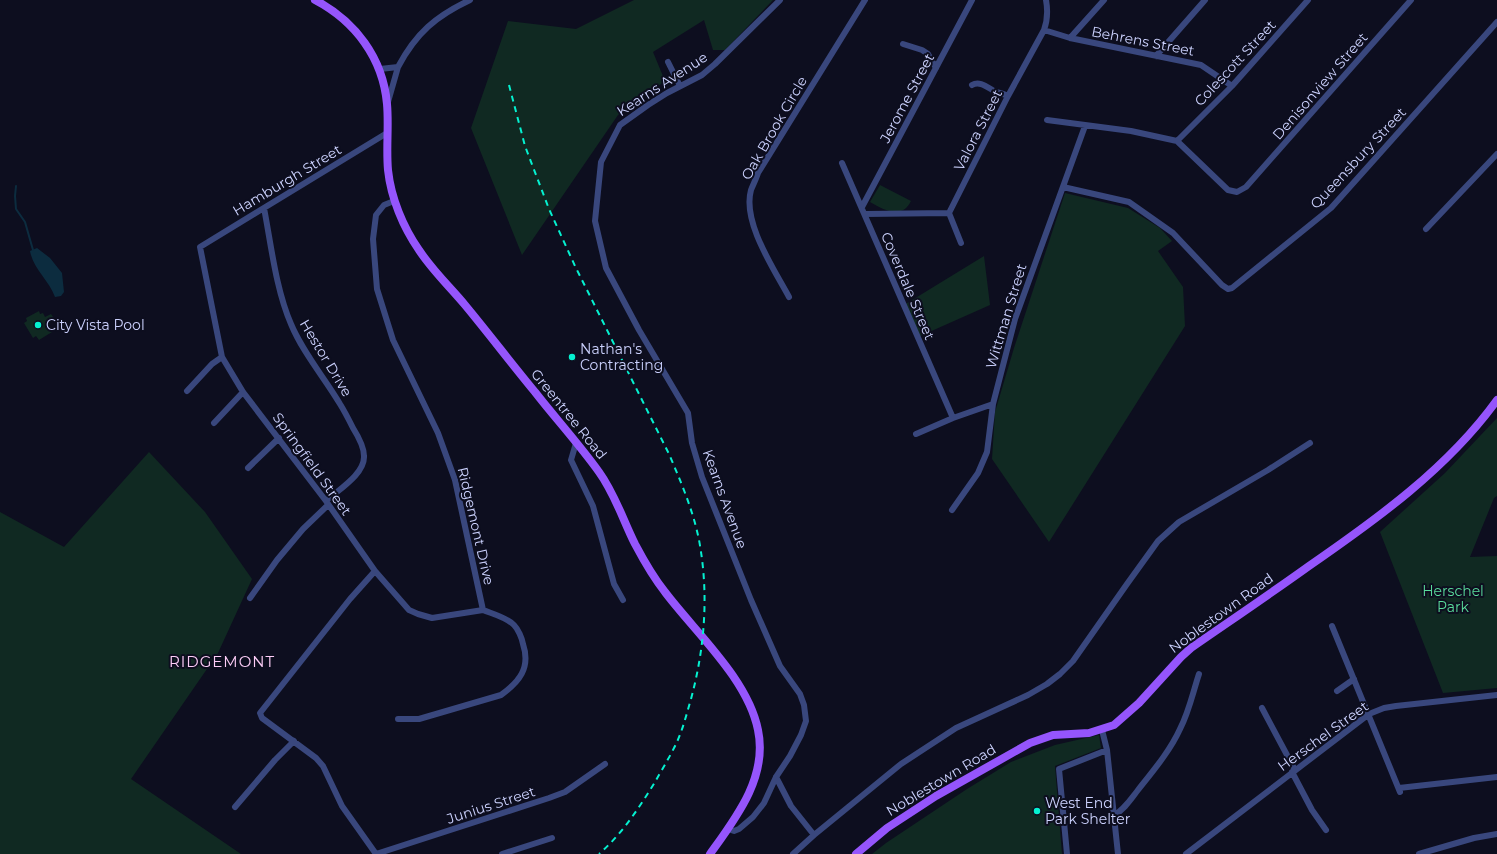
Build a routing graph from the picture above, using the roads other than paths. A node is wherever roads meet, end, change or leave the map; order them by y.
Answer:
1 (315, 0) edge
2 (780, 0) edge
3 (865, 0) edge
4 (972, 0) edge
5 (1046, 0) edge
6 (1104, 0) edge
7 (1205, 0) edge
8 (1308, 0) edge
9 (1411, 0) edge
10 (466, 1) edge
11 (1497, 22) edge
12 (1044, 30) junction
13 (1070, 38) junction
14 (904, 44) dead end
15 (1156, 56) junction
16 (668, 62) dead end
17 (398, 67) junction
18 (936, 68) junction
19 (380, 69) junction
20 (972, 85) dead end
21 (680, 86) junction
22 (1232, 86) junction
23 (1008, 96) junction
24 (388, 103) junction
25 (1047, 120) dead end
26 (1085, 126) junction
27 (387, 133) junction
28 (1177, 141) junction
29 (1497, 154) edge
30 (842, 163) dead end
31 (1063, 187) junction
32 (394, 201) junction
33 (862, 207) junction
34 (264, 208) junction
35 (949, 213) junction
36 (864, 214) junction
37 (1426, 229) dead end
38 (961, 242) dead end
39 (200, 247) joint
40 (789, 297) dead end
41 (222, 357) junction
42 (187, 391) dead end
43 (244, 392) junction
44 (1497, 400) edge
45 (994, 404) junction
46 (953, 418) junction
47 (214, 423) dead end
48 (916, 434) dead end
49 (279, 438) junction
50 (576, 443) junction
51 (1310, 443) dead end
52 (248, 468) dead end
53 (327, 503) junction
54 (952, 510) dead end
55 (375, 571) junction
56 (250, 598) dead end
57 (623, 600) dead end
58 (483, 610) junction
59 (1332, 626) dead end
60 (1199, 674) dead end
61 (1354, 678) junction
62 (1337, 691) dead end
63 (1497, 694) edge
64 (1262, 708) dead end
65 (1369, 714) junction
66 (398, 719) dead end
67 (1102, 730) junction
68 (294, 741) junction
69 (1107, 750) junction
70 (605, 764) dead end
71 (1294, 771) junction
72 (776, 777) junction
73 (1497, 777) edge
74 (235, 807) dead end
75 (1113, 816) junction
76 (728, 829) junction
77 (1326, 830) dead end
78 (1497, 834) edge
79 (814, 835) junction
80 (552, 838) dead end
81 (376, 854) edge
82 (502, 854) edge
83 (710, 854) edge
84 (793, 854) edge
85 (856, 854) edge
86 (1066, 854) edge
87 (1118, 854) edge
88 (1186, 854) edge
89 (1419, 854) edge

1 - 19 main road, Greentree Road
2 - 21 street, Kearns Avenue
3 - 40 street, Oak Brook Circle
4 - 18 street, Jerome Street
5 - 12 street, Valora Street
6 - 13 street
7 - 15 street
8 - 22 street, Colescott Street
9 - 28 street, Denisonview Street
10 - 17 street
11 - 31 street, Queensbury Street
12 - 13 street, Behrens Street
12 - 23 street, Valora Street
13 - 15 street, Behrens Street
14 - 18 street
15 - 22 street, Behrens Street
16 - 21 street
17 - 19 street
17 - 24 street
18 - 33 street, Jerome Street
19 - 24 main road, Greentree Road
20 - 23 street
21 - 72 street, Kearns Avenue
22 - 28 street, Colescott Street
23 - 35 street, Valora Street
24 - 27 main road, Greentree Road
25 - 26 street
26 - 28 street
26 - 31 street, Wittman Street
27 - 32 main road, Greentree Road
27 - 34 street, Hamburgh Street
29 - 37 street
30 - 33 street, Coverdale Street
31 - 45 street, Wittman Street
32 - 50 main road, Greentree Road
32 - 58 street, Ridgemont Drive
33 - 36 street, Coverdale Street
34 - 39 street, Hamburgh Street
34 - 53 street, Hestor Drive
35 - 36 street
35 - 38 street
36 - 46 street, Coverdale Street
39 - 41 street, Springfield Street
41 - 42 street
41 - 43 street, Springfield Street
43 - 47 street
43 - 49 street, Springfield Street
44 - 67 main road, Noblestown Road
45 - 46 street
45 - 54 street, Wittman Street
46 - 48 street
49 - 52 street
49 - 53 street, Springfield Street
50 - 57 street
50 - 76 main road, Greentree Road
51 - 79 street
53 - 55 street, Springfield Street
53 - 56 street, Hestor Drive
55 - 58 street, Springfield Street
55 - 68 street
58 - 66 street
59 - 61 street
60 - 75 street
61 - 62 street
61 - 65 street
63 - 65 street, Herschel Street
64 - 71 street
65 - 71 street, Herschel Street
65 - 73 street
67 - 69 street
67 - 85 main road, Noblestown Road
68 - 74 street
68 - 81 street
69 - 75 street
69 - 86 street
70 - 81 street, Junius Street
71 - 77 street
71 - 88 street, Herschel Street
72 - 76 street, Kearns Avenue
72 - 79 street
75 - 87 street
76 - 83 main road, Greentree Road
78 - 89 street
79 - 84 street
80 - 82 street

